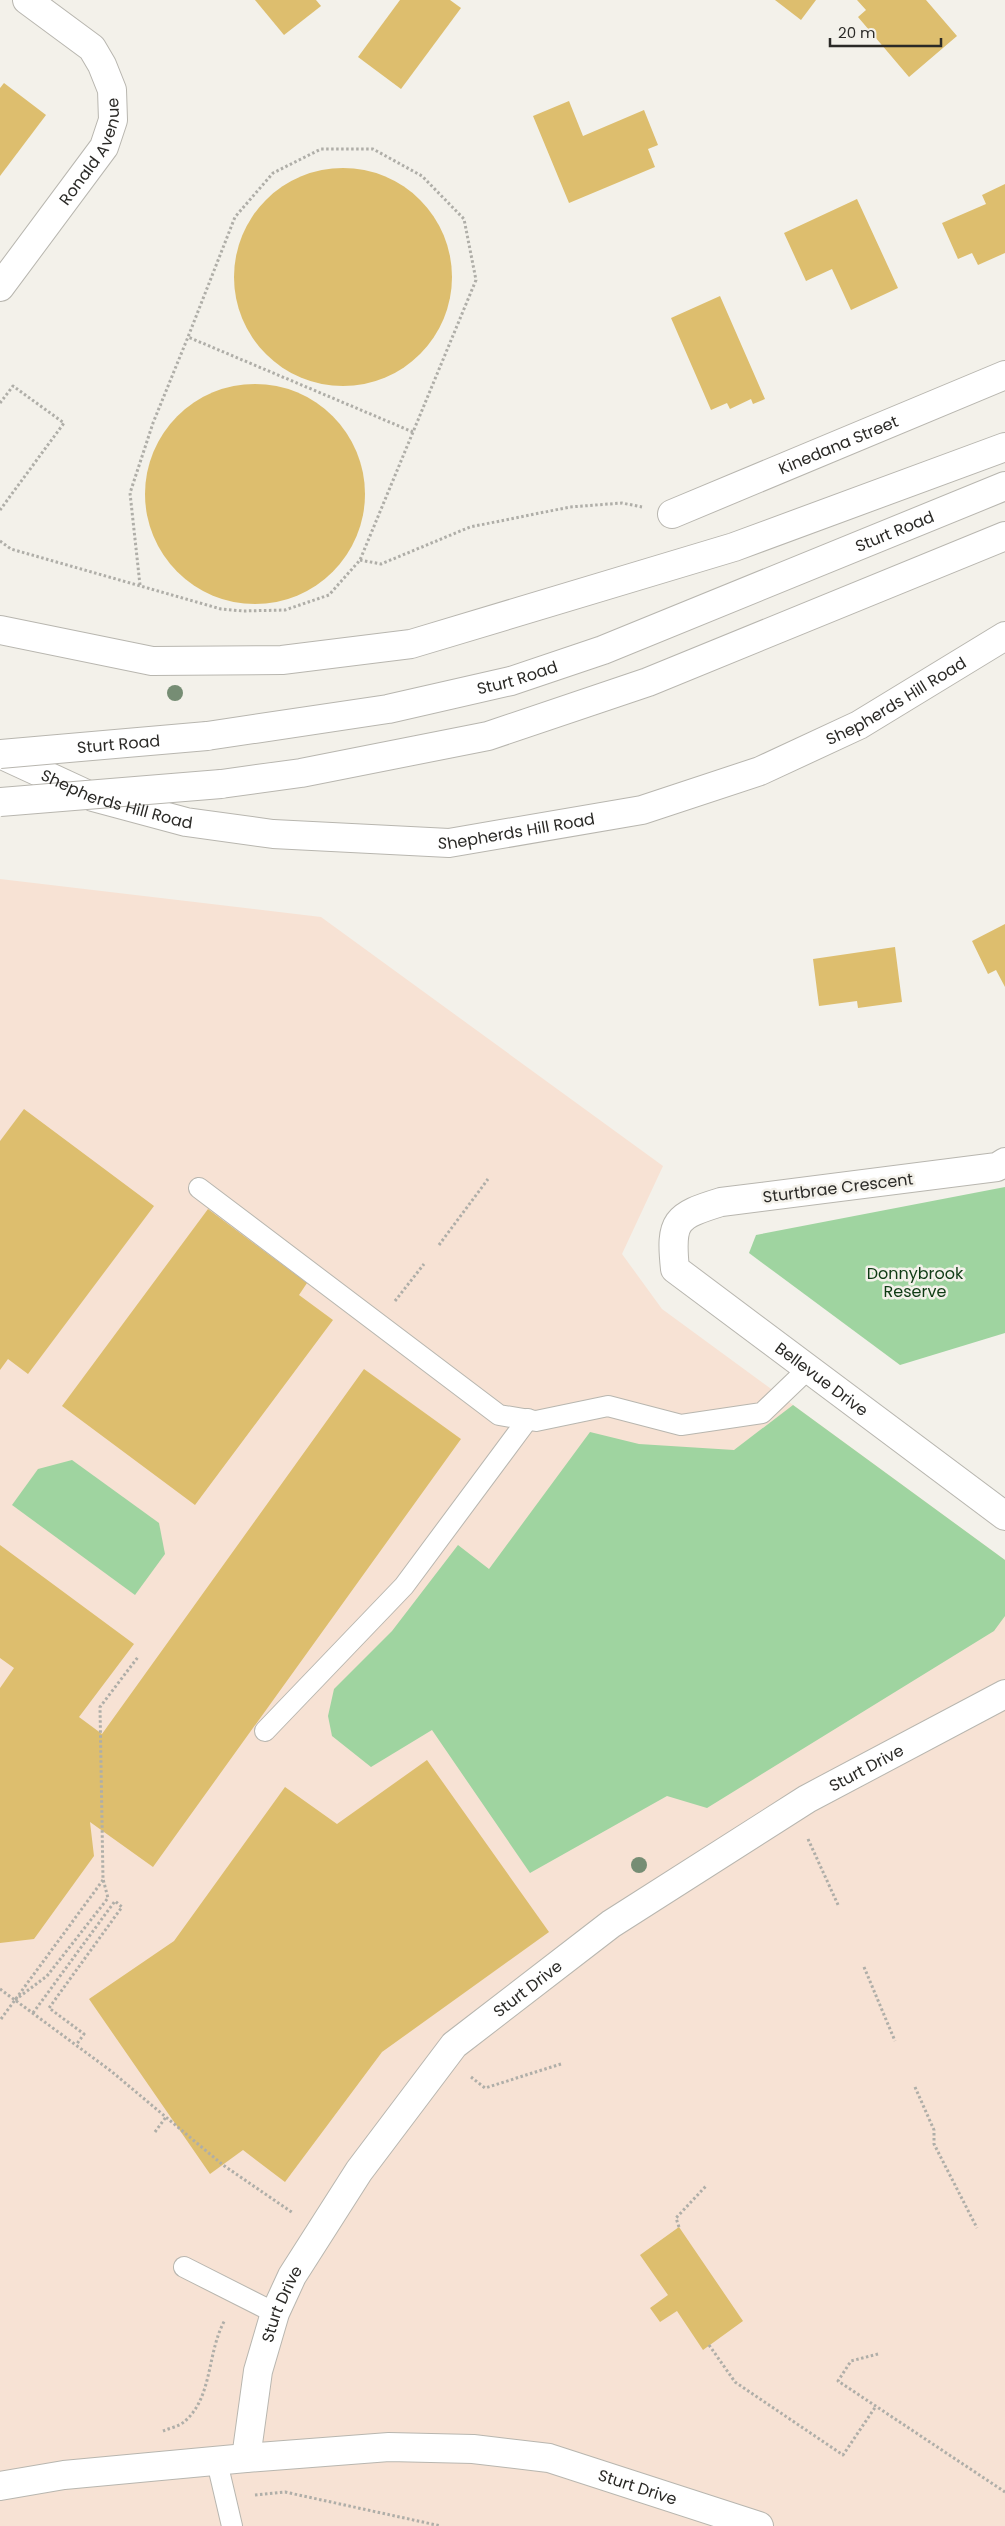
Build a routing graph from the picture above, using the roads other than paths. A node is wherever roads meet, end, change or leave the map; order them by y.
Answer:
1 (27, 0) edge
2 (0, 287) edge
3 (1005, 375) edge
4 (1005, 446) edge
5 (1005, 486) edge
6 (672, 514) road end
7 (1005, 536) edge
8 (0, 630) edge
9 (1005, 636) edge
10 (0, 754) edge
11 (0, 802) edge
12 (1005, 1162) edge
13 (198, 1188) dead end
14 (675, 1225) joint
15 (809, 1368) junction
16 (528, 1419) junction
17 (1005, 1516) edge
18 (1005, 1694) edge
19 (265, 1731) dead end
20 (184, 2267) dead end
21 (275, 2313) junction
22 (246, 2458) junction
23 (217, 2462) junction
24 (0, 2486) edge
25 (232, 2526) edge
26 (760, 2526) edge

1 - 2 main road, Ronald Avenue
3 - 6 main road, Kinedana Street
4 - 8 main road
5 - 10 main road, Sturt Road, bridge
7 - 11 main road, bridge
9 - 10 main road, Shepherds Hill Road
12 - 14 main road, Sturtbrae Crescent
13 - 16 lane
14 - 15 main road, Bellevue Drive
15 - 16 lane
15 - 17 main road, Bellevue Drive
16 - 19 lane
18 - 21 main road, Sturt Drive
20 - 21 lane
21 - 22 main road, Sturt Drive
22 - 23 main road, Sturt Drive
22 - 26 main road, Sturt Drive
23 - 24 main road, Sturt Drive
23 - 25 lane

